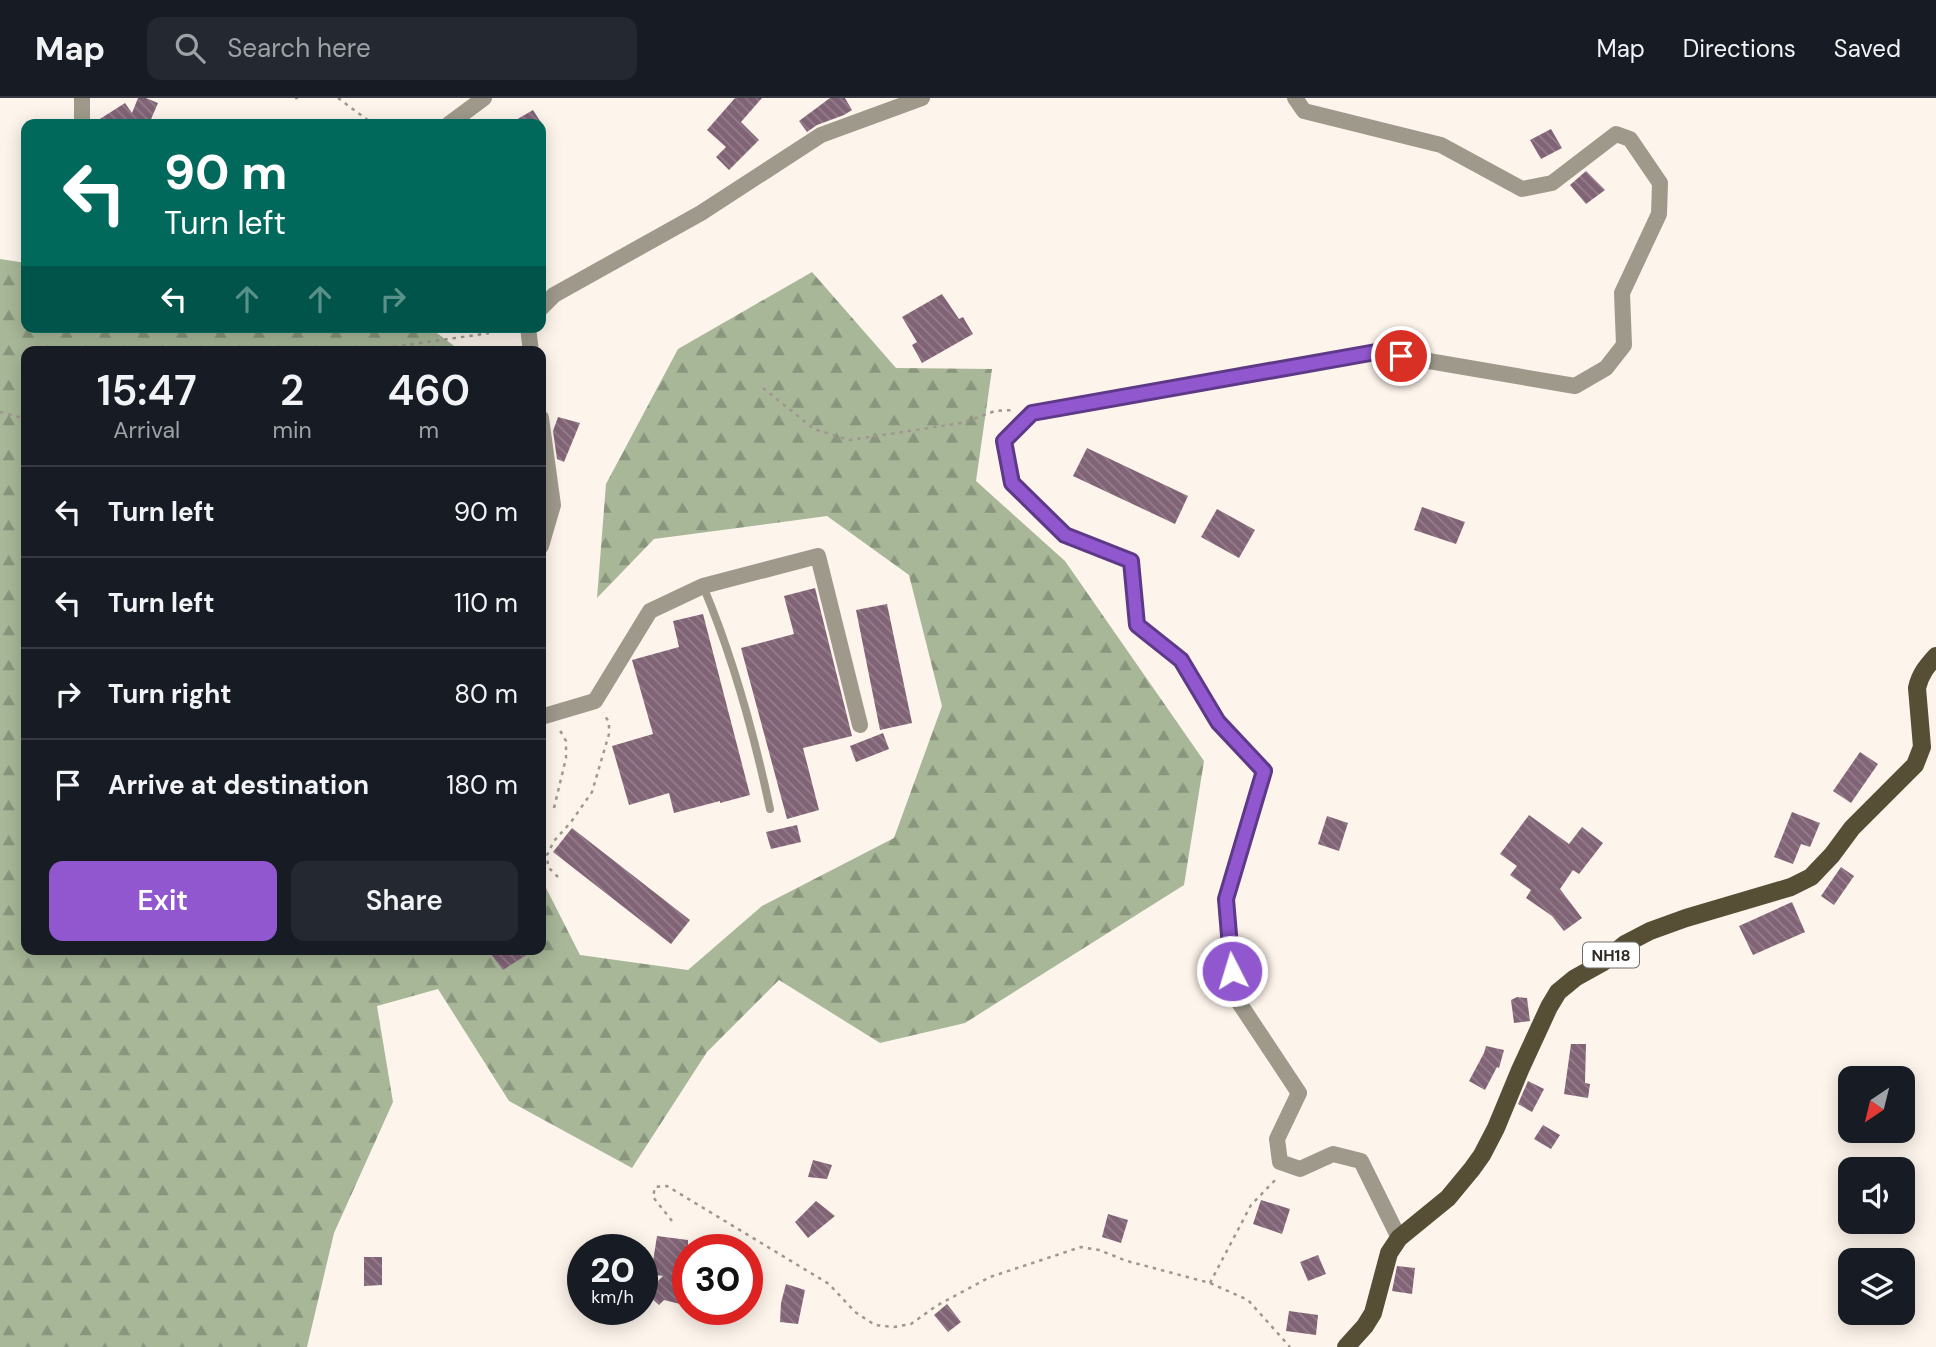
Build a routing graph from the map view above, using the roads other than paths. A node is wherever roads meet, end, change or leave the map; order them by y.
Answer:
1 (82, 98) edge
2 (484, 98) edge
3 (922, 98) edge
4 (1295, 98) edge
5 (82, 119) edge
6 (456, 119) edge
7 (546, 303) edge
8 (546, 454) edge
9 (546, 529) edge
10 (703, 586) junction
11 (1936, 656) edge
12 (546, 716) edge
13 (860, 725) dead end
14 (770, 809) dead end
15 (1399, 1238) junction
16 (1346, 1347) edge

1 - 5 street
2 - 6 street
3 - 7 street
4 - 15 street
8 - 9 street
10 - 12 street
10 - 13 street
10 - 14 lane
11 - 15 main road, NH18
15 - 16 main road, NH18

